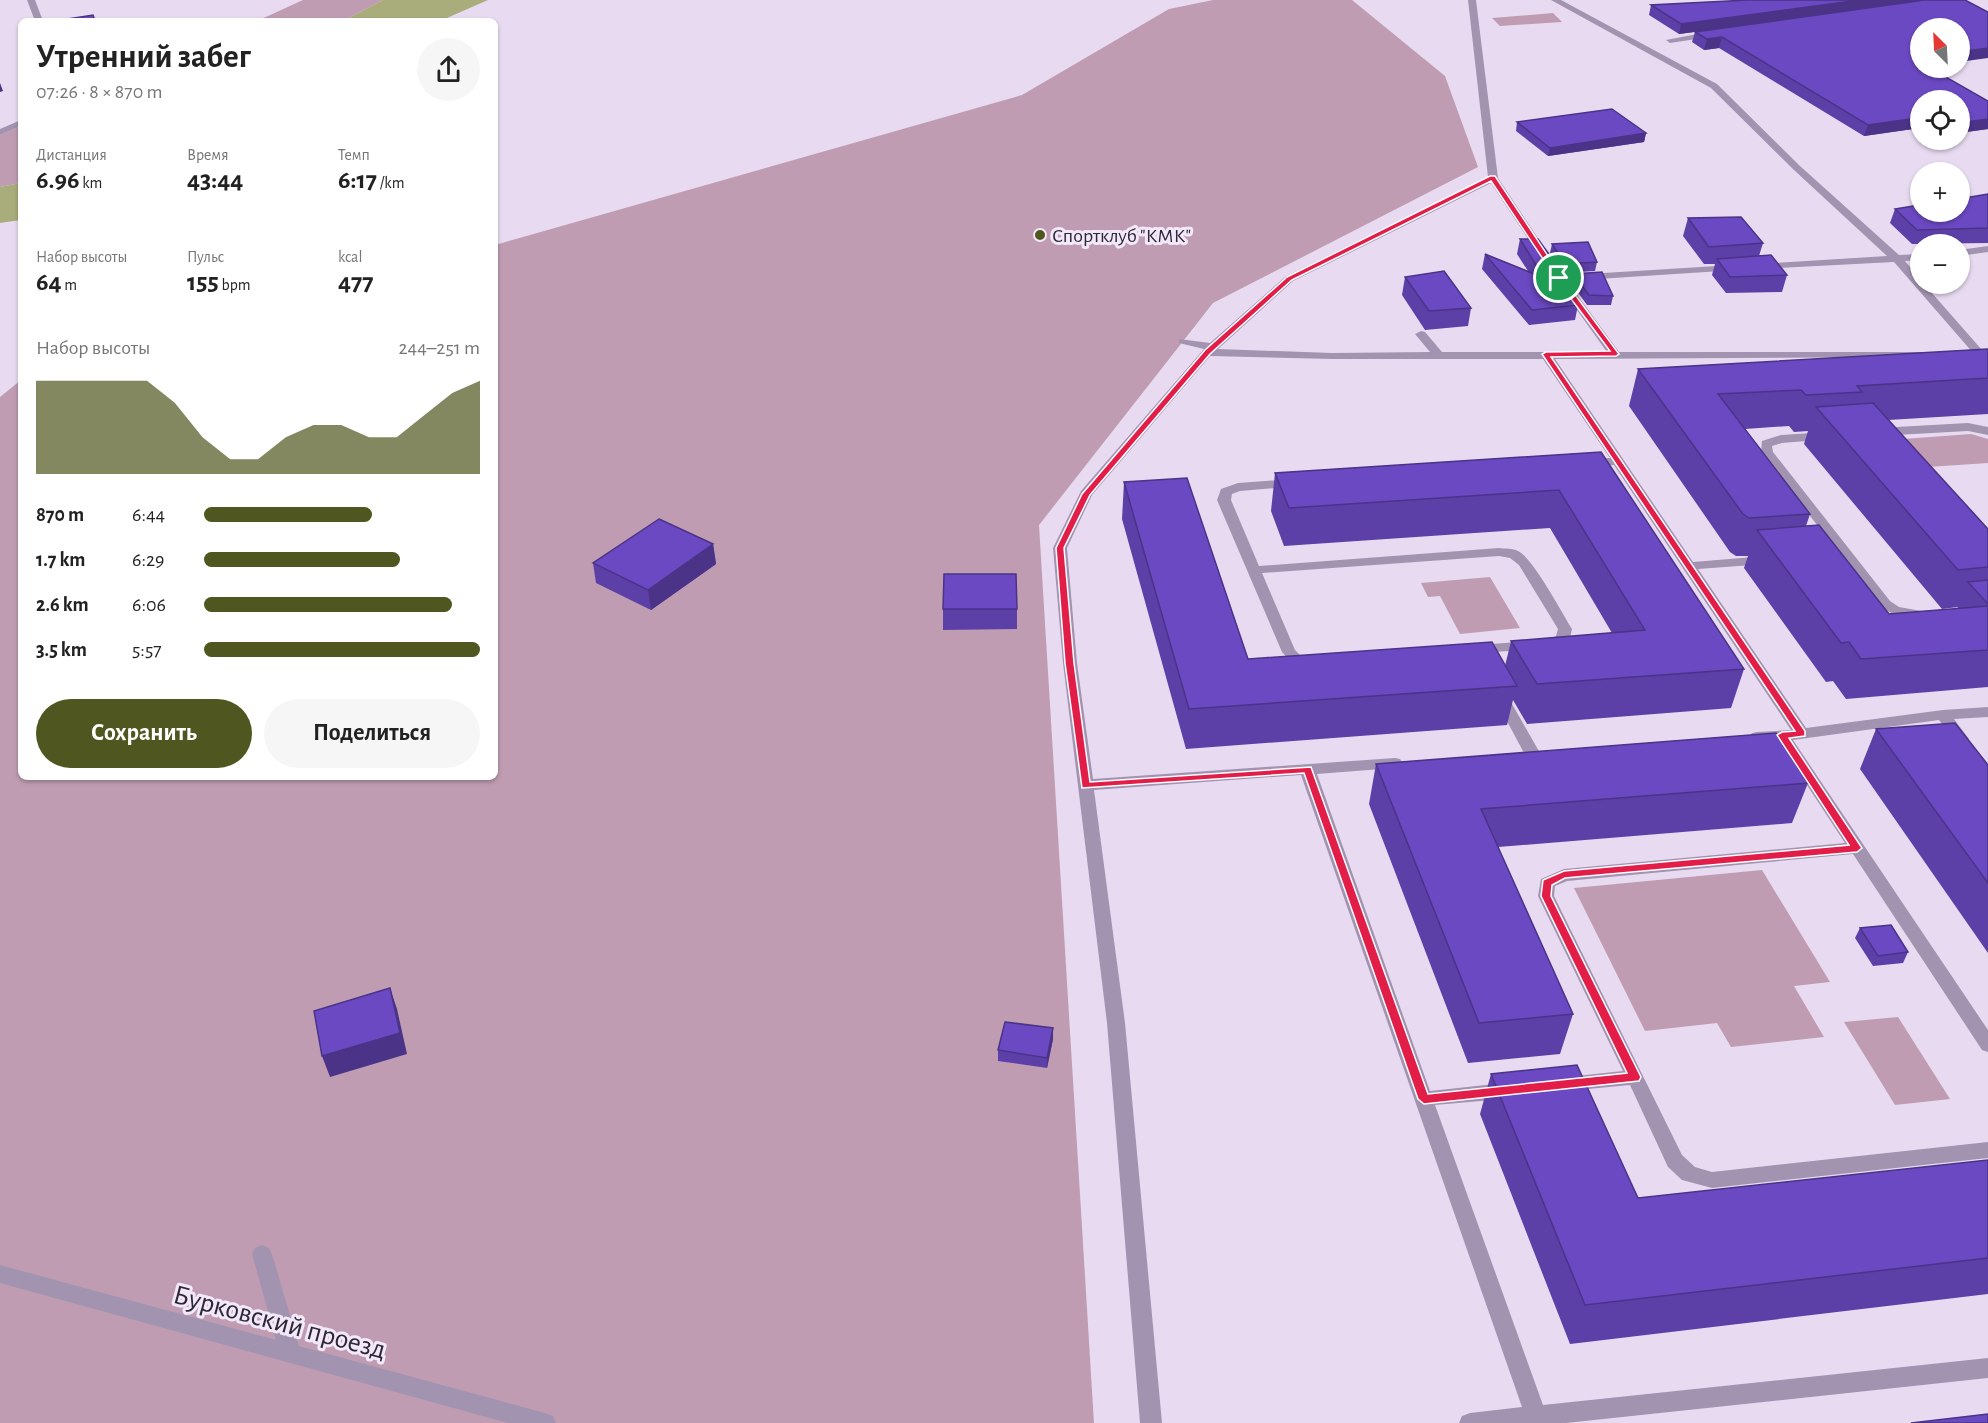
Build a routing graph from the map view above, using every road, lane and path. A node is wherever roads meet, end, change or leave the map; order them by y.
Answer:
1 (31, 0) edge
2 (1472, 0) edge
3 (1479, 0) edge
4 (1555, 0) edge
5 (38, 18) edge
6 (1717, 33) edge
7 (1670, 40) dead end
8 (18, 124) edge
9 (0, 132) edge
10 (1493, 177) junction
11 (1988, 249) edge
12 (1970, 251) edge
13 (1910, 258) edge
14 (1897, 259) junction
15 (1559, 278) junction
16 (1421, 334) dead end
17 (1183, 341) dead end
18 (1210, 349) junction
19 (1978, 352) edge
20 (1933, 353) edge
21 (1546, 354) junction
22 (1616, 354) junction
23 (1438, 355) junction
24 (1988, 431) edge
25 (1863, 434) edge
26 (1839, 435) edge
27 (1617, 461) junction
28 (1569, 464) edge
29 (1309, 482) edge
30 (1847, 555) junction
31 (1824, 556) edge
32 (1779, 559) edge
33 (1688, 566) junction
34 (1254, 570) junction
35 (1935, 614) edge
36 (1474, 653) edge
37 (1322, 662) edge
38 (1492, 681) edge
39 (1988, 712) edge
40 (1943, 715) junction
41 (1802, 734) junction
42 (1782, 735) junction
43 (1742, 738) edge
44 (1969, 749) edge
45 (1532, 753) edge
46 (1408, 762) edge
47 (1307, 769) junction
48 (1085, 785) junction
49 (1857, 848) junction
50 (1988, 1045) edge
51 (1635, 1077) junction
52 (1553, 1086) edge
53 (1518, 1089) edge
54 (1424, 1099) junction
55 (1988, 1150) edge
56 (262, 1254) dead end
57 (0, 1274) edge
58 (291, 1353) junction
59 (1988, 1368) edge
60 (1536, 1416) junction
61 (545, 1423) edge
62 (1151, 1423) edge
63 (1470, 1423) edge

1 - 5 street
2 - 3 street
2 - 10 street
4 - 14 street
6 - 7 street
8 - 9 street
10 - 15 street
10 - 18 street
11 - 12 street
13 - 14 street
14 - 15 street
14 - 19 street
15 - 22 street
16 - 23 street
17 - 18 street
18 - 23 street
18 - 48 street
20 - 22 street
21 - 22 street
21 - 23 street
21 - 27 street
24 - 25 street
26 - 30 street
27 - 28 street
27 - 33 street
29 - 34 street
30 - 31 street
30 - 35 street
32 - 33 street
33 - 41 street
34 - 36 street
34 - 37 street
38 - 45 street
39 - 40 street
40 - 41 street
40 - 44 street
41 - 42 street
42 - 43 street
42 - 49 street
46 - 47 street
47 - 48 street
47 - 54 street
48 - 62 street
49 - 50 street
49 - 51 street
51 - 52 street
51 - 55 street
53 - 54 street
54 - 60 street
56 - 58 street
57 - 58 street, Бурковский проезд
58 - 61 street, Бурковский проезд
59 - 60 street
60 - 63 street

